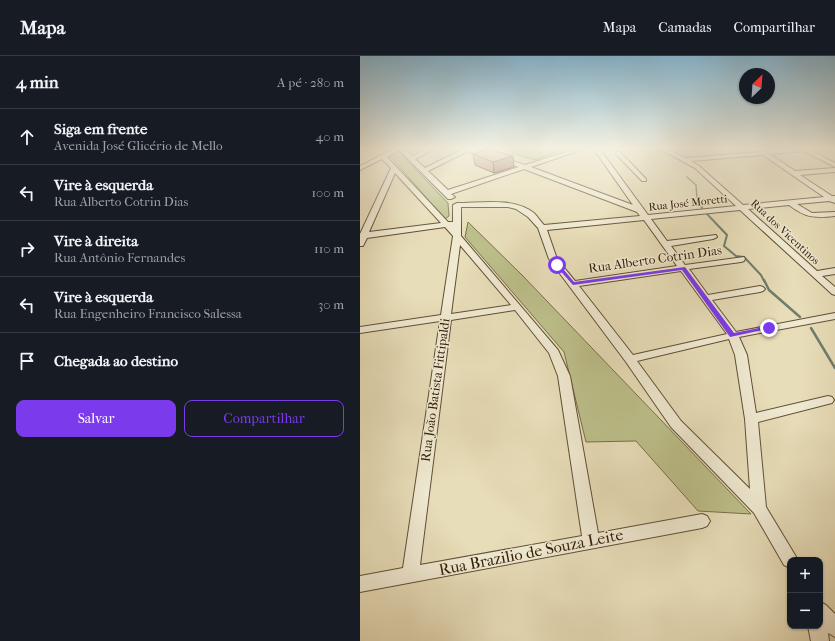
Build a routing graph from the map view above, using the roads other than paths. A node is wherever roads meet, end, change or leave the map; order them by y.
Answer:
1 (391, 175) edge
2 (401, 175) edge
3 (428, 175) edge
4 (500, 175) edge
5 (547, 175) edge
6 (618, 175) edge
7 (638, 175) edge
8 (706, 175) edge
9 (797, 175) edge
10 (644, 180) dead end
11 (446, 193) junction
12 (834, 199) edge
13 (791, 203) junction
14 (458, 205) junction
15 (743, 208) junction
16 (640, 210) junction
17 (835, 214) edge
18 (646, 218) junction
19 (447, 225) junction
20 (542, 228) junction
21 (457, 230) junction
22 (362, 236) edge
23 (714, 237) dead end
24 (360, 244) edge
25 (665, 244) junction
26 (741, 259) dead end
27 (684, 268) junction
28 (835, 271) edge
29 (814, 274) junction
30 (573, 284) junction
31 (760, 289) dead end
32 (835, 292) edge
33 (705, 298) junction
34 (518, 307) junction
35 (835, 316) edge
36 (445, 318) junction
37 (360, 330) edge
38 (733, 336) junction
39 (630, 359) junction
40 (828, 400) dead end
41 (751, 419) junction
42 (759, 508) junction
43 (702, 521) dead end
44 (591, 541) junction
45 (788, 557) edge
46 (410, 575) junction
47 (360, 584) edge
48 (823, 614) edge
49 (835, 628) edge
50 (818, 629) edge
51 (820, 641) edge

1 - 22 street
2 - 19 street
3 - 11 street
4 - 11 street
5 - 16 street
6 - 16 street
7 - 10 street
8 - 15 street, Rua dos Vicentinos
9 - 12 street
11 - 14 street
12 - 13 street, Rua José Moretti
13 - 15 street, Rua José Moretti
13 - 17 street
14 - 20 street
14 - 21 street, Rua João Batista Fittipaldi
15 - 18 street, Rua José Moretti
15 - 29 street, Rua dos Vicentinos
16 - 18 street
18 - 20 street, Rua José Moretti
18 - 25 street
19 - 21 street
19 - 21 street
19 - 22 street
20 - 30 street
21 - 34 street
21 - 36 street, Rua João Batista Fittipaldi
22 - 24 street
23 - 25 street
25 - 27 street
26 - 27 street, Rua Alberto Cotrin Dias
27 - 30 street, Rua Alberto Cotrin Dias
27 - 33 street
28 - 29 street
29 - 32 street, Rua dos Vicentinos
30 - 39 street
31 - 33 street
33 - 38 street
34 - 36 street
34 - 44 street
35 - 38 street
36 - 37 street
36 - 46 street, Rua João Batista Fittipaldi
38 - 39 street
38 - 41 street
39 - 42 street
40 - 41 street
41 - 42 street
42 - 45 street
43 - 44 street, Rua Brazilio de Souza Leite
44 - 46 street, Rua Brazilio de Souza Leite
46 - 47 street, Rua Brazilio de Souza Leite
48 - 49 street
50 - 51 street

